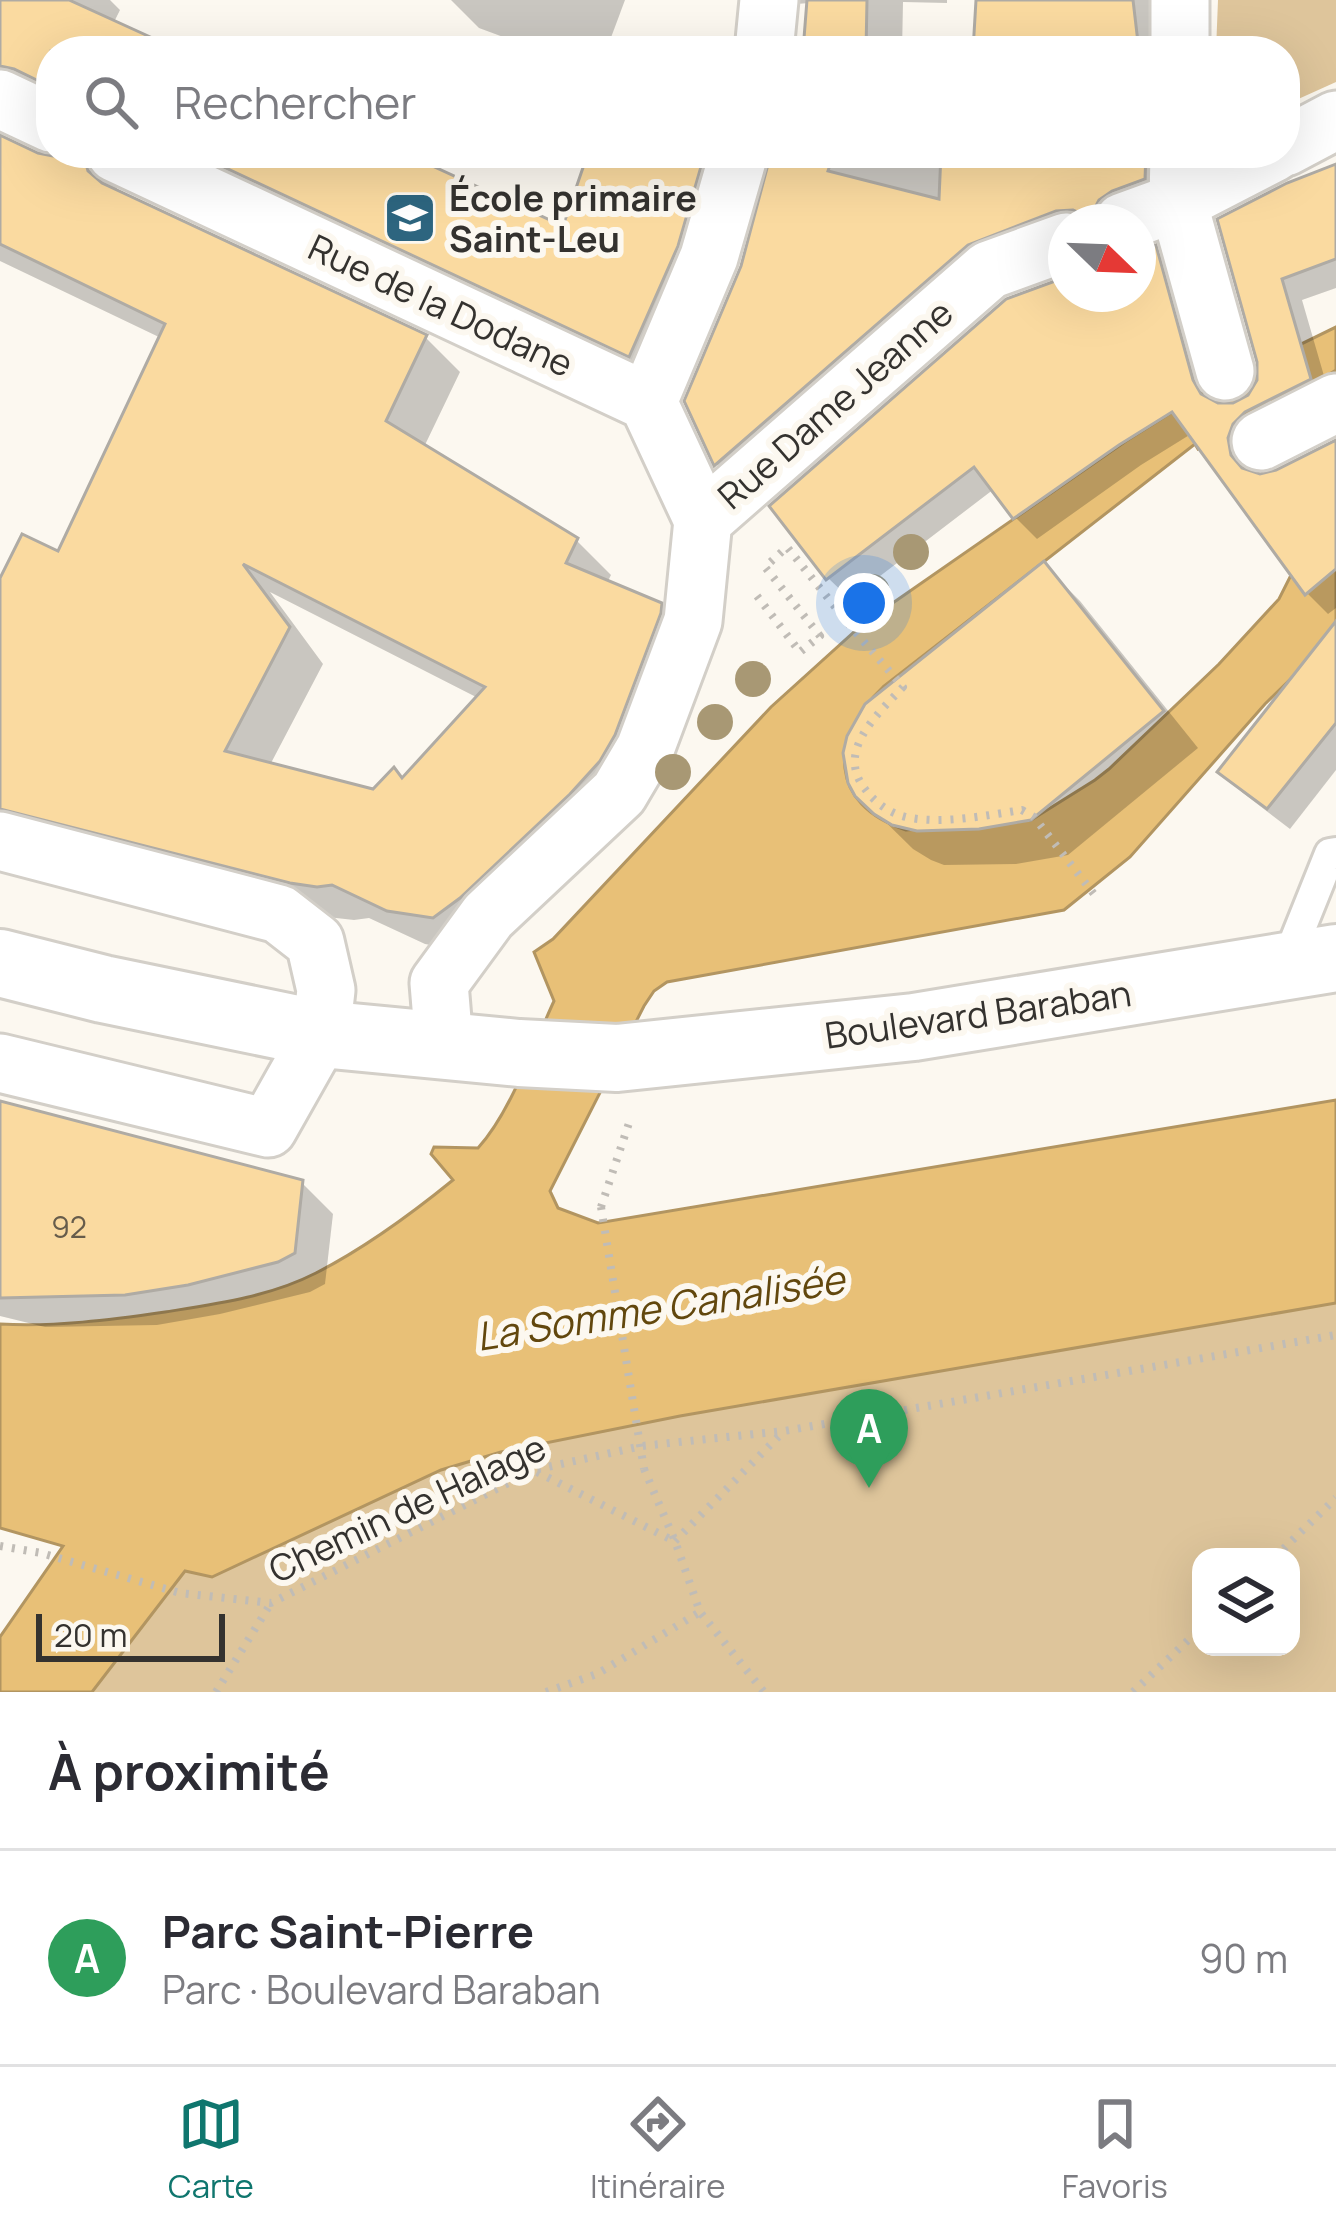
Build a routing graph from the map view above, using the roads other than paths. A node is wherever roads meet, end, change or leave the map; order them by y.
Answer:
1 (769, 0) edge
2 (1180, 0) edge
3 (765, 36) edge
4 (1180, 36) edge
5 (0, 99) edge
6 (36, 116) edge
7 (1336, 120) edge
8 (1300, 139) edge
9 (148, 168) edge
10 (735, 168) edge
11 (1216, 168) edge
12 (1178, 178) edge
13 (1146, 204) edge
14 (1048, 249) edge
15 (1225, 371) dead end
16 (648, 401) junction
17 (1336, 403) edge
18 (1262, 441) dead end
19 (703, 520) junction
20 (0, 842) edge
21 (1336, 853) edge
22 (1310, 962) edge
23 (0, 963) edge
24 (321, 1034) junction
25 (444, 1044) junction
26 (0, 1063) edge

1 - 3 street
2 - 4 street
5 - 6 street
7 - 8 street
9 - 16 street, Rue de la Dodane
10 - 16 street
11 - 12 street
12 - 13 street
12 - 15 street
14 - 19 street, Rue Dame Jeanne
16 - 19 street
17 - 18 street
19 - 25 street, Rue Dame Jeanne
20 - 24 street
21 - 22 lane
22 - 25 street, Boulevard Baraban
23 - 24 street, Boulevard Baraban
24 - 25 street, Boulevard Baraban
24 - 26 street

